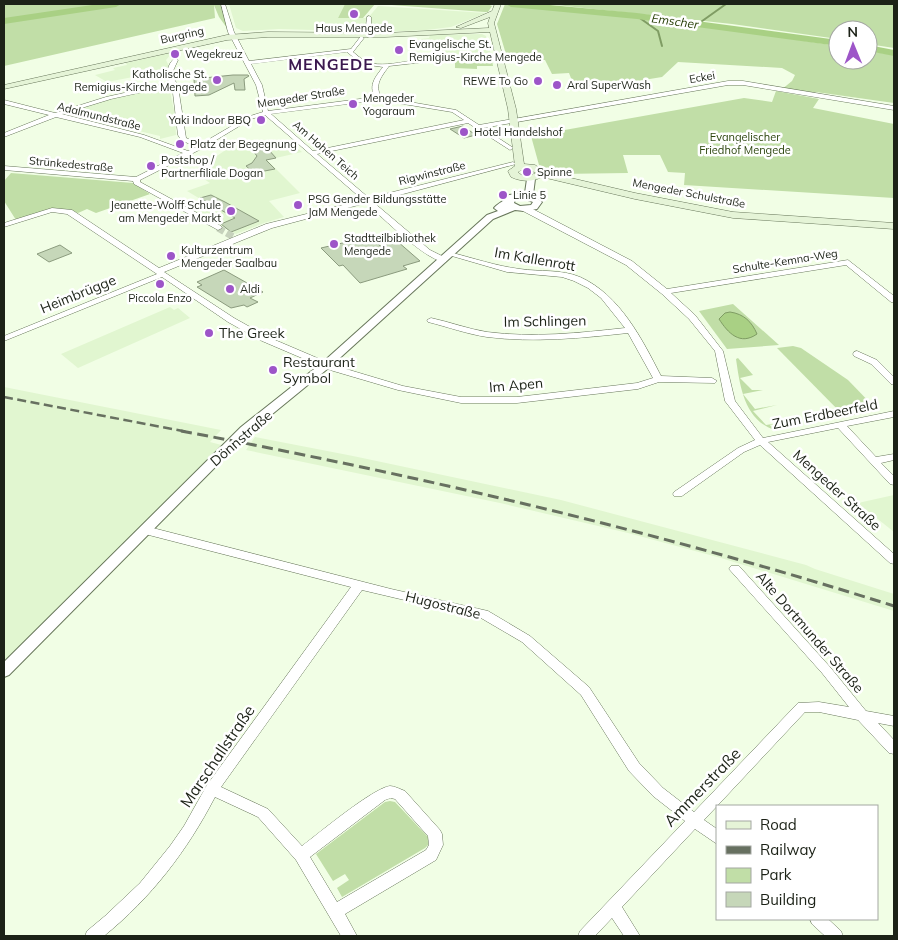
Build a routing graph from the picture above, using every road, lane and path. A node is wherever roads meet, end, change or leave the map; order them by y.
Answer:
1 (224, 4) edge
2 (495, 8) edge
3 (369, 17) dead end
4 (458, 28) junction
5 (492, 30) junction
6 (428, 33) junction
7 (234, 36) junction
8 (365, 37) junction
9 (351, 50) junction
10 (442, 58) dead end
11 (175, 60) dead end
12 (248, 63) junction
13 (386, 66) junction
14 (174, 84) junction
15 (4, 87) edge
16 (379, 98) junction
17 (4, 102) edge
18 (894, 108) edge
19 (266, 112) junction
20 (53, 115) junction
21 (513, 120) junction
22 (468, 121) junction
23 (477, 127) junction
24 (4, 135) edge
25 (201, 146) junction
26 (514, 150) junction
27 (188, 153) junction
28 (311, 153) junction
29 (520, 166) junction
30 (4, 168) edge
31 (541, 174) junction
32 (520, 178) junction
33 (531, 178) junction
34 (137, 179) junction
35 (518, 195) junction
36 (529, 196) junction
37 (368, 201) junction
38 (511, 205) junction
39 (534, 207) junction
40 (524, 208) junction
41 (554, 224) junction
42 (4, 225) edge
43 (894, 226) edge
44 (218, 228) tunnel mouth
45 (446, 257) junction
46 (161, 272) junction
47 (666, 292) junction
48 (894, 300) edge
49 (430, 320) dead end
50 (631, 330) junction
51 (4, 339) edge
52 (857, 354) dead end
53 (325, 366) junction
54 (658, 379) junction
55 (712, 382) dead end
56 (894, 382) edge
57 (894, 414) edge
58 (840, 424) junction
59 (761, 441) junction
60 (894, 457) edge
61 (874, 461) junction
62 (894, 482) edge
63 (678, 494) dead end
64 (145, 530) junction
65 (894, 560) edge
66 (735, 569) dead end
67 (359, 585) junction
68 (4, 671) edge
69 (862, 714) junction
70 (894, 721) edge
71 (894, 749) edge
72 (212, 789) junction
73 (694, 820) junction
74 (716, 837) edge
75 (301, 854) junction
76 (612, 908) junction
77 (335, 912) junction
78 (817, 920) edge
79 (92, 936) edge
80 (349, 936) edge
81 (585, 936) edge
82 (634, 936) edge
83 (836, 936) edge

1 - 7 street
2 - 4 main road
2 - 5 main road
3 - 8 street
4 - 5 main road
4 - 6 main road
5 - 6 main road
5 - 21 main road
6 - 8 main road, Burgring
7 - 8 main road, Burgring
7 - 12 street
7 - 15 main road, Burgring
8 - 9 street
9 - 12 street
9 - 13 street
10 - 13 street
11 - 14 street
12 - 19 street
13 - 16 street
14 - 20 street
14 - 25 street
16 - 19 street, Mengeder Straße
16 - 22 street, Mengeder Straße
17 - 20 street, Adalmundstraße
18 - 21 street, Eckei
19 - 25 street, Mengeder Straße
19 - 28 street, Am Hohen Teich
20 - 24 street
20 - 27 street, Adalmundstraße
21 - 23 street
21 - 26 main road
22 - 23 street, Mengeder Straße
22 - 28 street
23 - 26 street, Mengeder Straße
25 - 27 street, Mengeder Straße
26 - 29 main road
27 - 34 street, Mengeder Straße
28 - 37 street, Am Hohen Teich
29 - 31 main road, Mengeder Schulstraße
29 - 32 main road
29 - 37 street, Rigwinstraße
30 - 34 street, Strünkedestraße
31 - 33 main road
31 - 43 main road, Mengeder Schulstraße
32 - 33 main road
32 - 35 street
33 - 36 street
34 - 44 street
35 - 36 street
35 - 38 street
36 - 39 street
37 - 45 street, Am Hohen Teich
37 - 46 street, Rigwinstraße
38 - 40 street
38 - 45 street, Dönnstraße
39 - 40 street
39 - 41 street, Mengeder Straße
40 - 41 street, Mengeder Straße
41 - 47 street, Mengeder Straße
42 - 46 street, Im Apen
45 - 50 street, Im Kallenrott
45 - 53 street, Dönnstraße
46 - 51 street, Heimbrügge
46 - 53 street, Im Apen
47 - 48 street, Schulte-Kemna-Weg
47 - 59 street, Mengeder Straße
49 - 50 street, Im Schlingen
50 - 54 street, Im Kallenrott
52 - 56 street
53 - 54 street, Im Apen
53 - 64 street, Dönnstraße
54 - 55 street, Im Apen
57 - 58 street, Zum Erdbeerfeld
58 - 59 street, Zum Erdbeerfeld
58 - 61 street
59 - 63 street
59 - 65 street, Mengeder Straße
60 - 61 street
61 - 62 street
64 - 67 street, Hugostraße
64 - 68 street, Dönnstraße
66 - 69 street, Alte Dortmunder Straße
67 - 72 street, Marschallstraße
67 - 73 street, Hugostraße
69 - 70 street, Ammerstraße
69 - 71 street
69 - 73 street, Ammerstraße
72 - 75 street
72 - 79 street, Marschallstraße
73 - 74 street, Hugostraße
73 - 76 street, Ammerstraße
75 - 77 street
75 - 77 street
76 - 81 street, Ammerstraße
76 - 82 street
77 - 80 street
78 - 83 street

